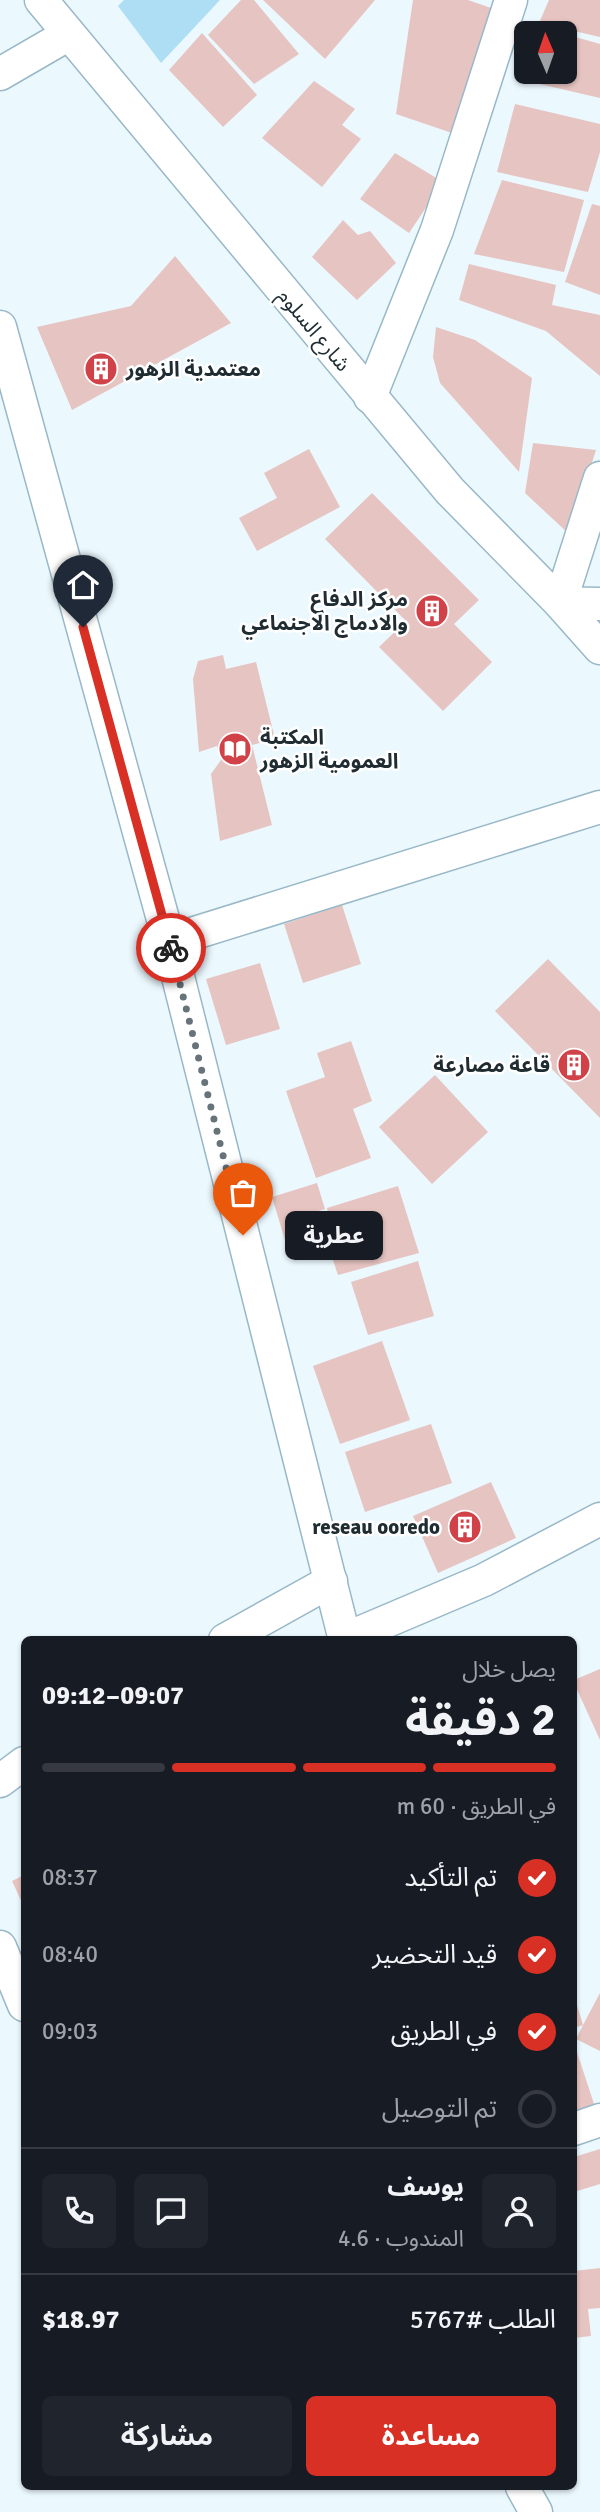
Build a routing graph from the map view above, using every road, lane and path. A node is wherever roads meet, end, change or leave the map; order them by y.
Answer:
1 (41, 0) edge
2 (510, 0) edge
3 (69, 34) junction
4 (0, 74) edge
5 (0, 327) edge
6 (370, 397) junction
7 (600, 478) edge
8 (560, 603) junction
9 (600, 604) edge
10 (600, 648) edge
11 (600, 807) edge
12 (169, 941) junction
13 (600, 1519) edge
14 (331, 1581) junction
15 (232, 1636) edge
16 (344, 1636) edge
17 (352, 1636) edge
18 (21, 1765) edge
19 (0, 1781) edge
20 (0, 1947) edge
21 (21, 1998) edge
22 (600, 2120) edge
23 (577, 2128) edge
24 (524, 2490) edge
25 (536, 2512) edge

1 - 3 street, شارع السلوم
2 - 6 street
3 - 4 street
3 - 6 street, شارع السلوم
5 - 12 street
6 - 8 street, شارع السلوم
7 - 8 street
8 - 9 street
8 - 10 street, شارع السلوم
11 - 12 street
12 - 14 street
13 - 17 street
14 - 15 street
14 - 16 street
18 - 19 street
20 - 21 street
22 - 23 street
24 - 25 street

